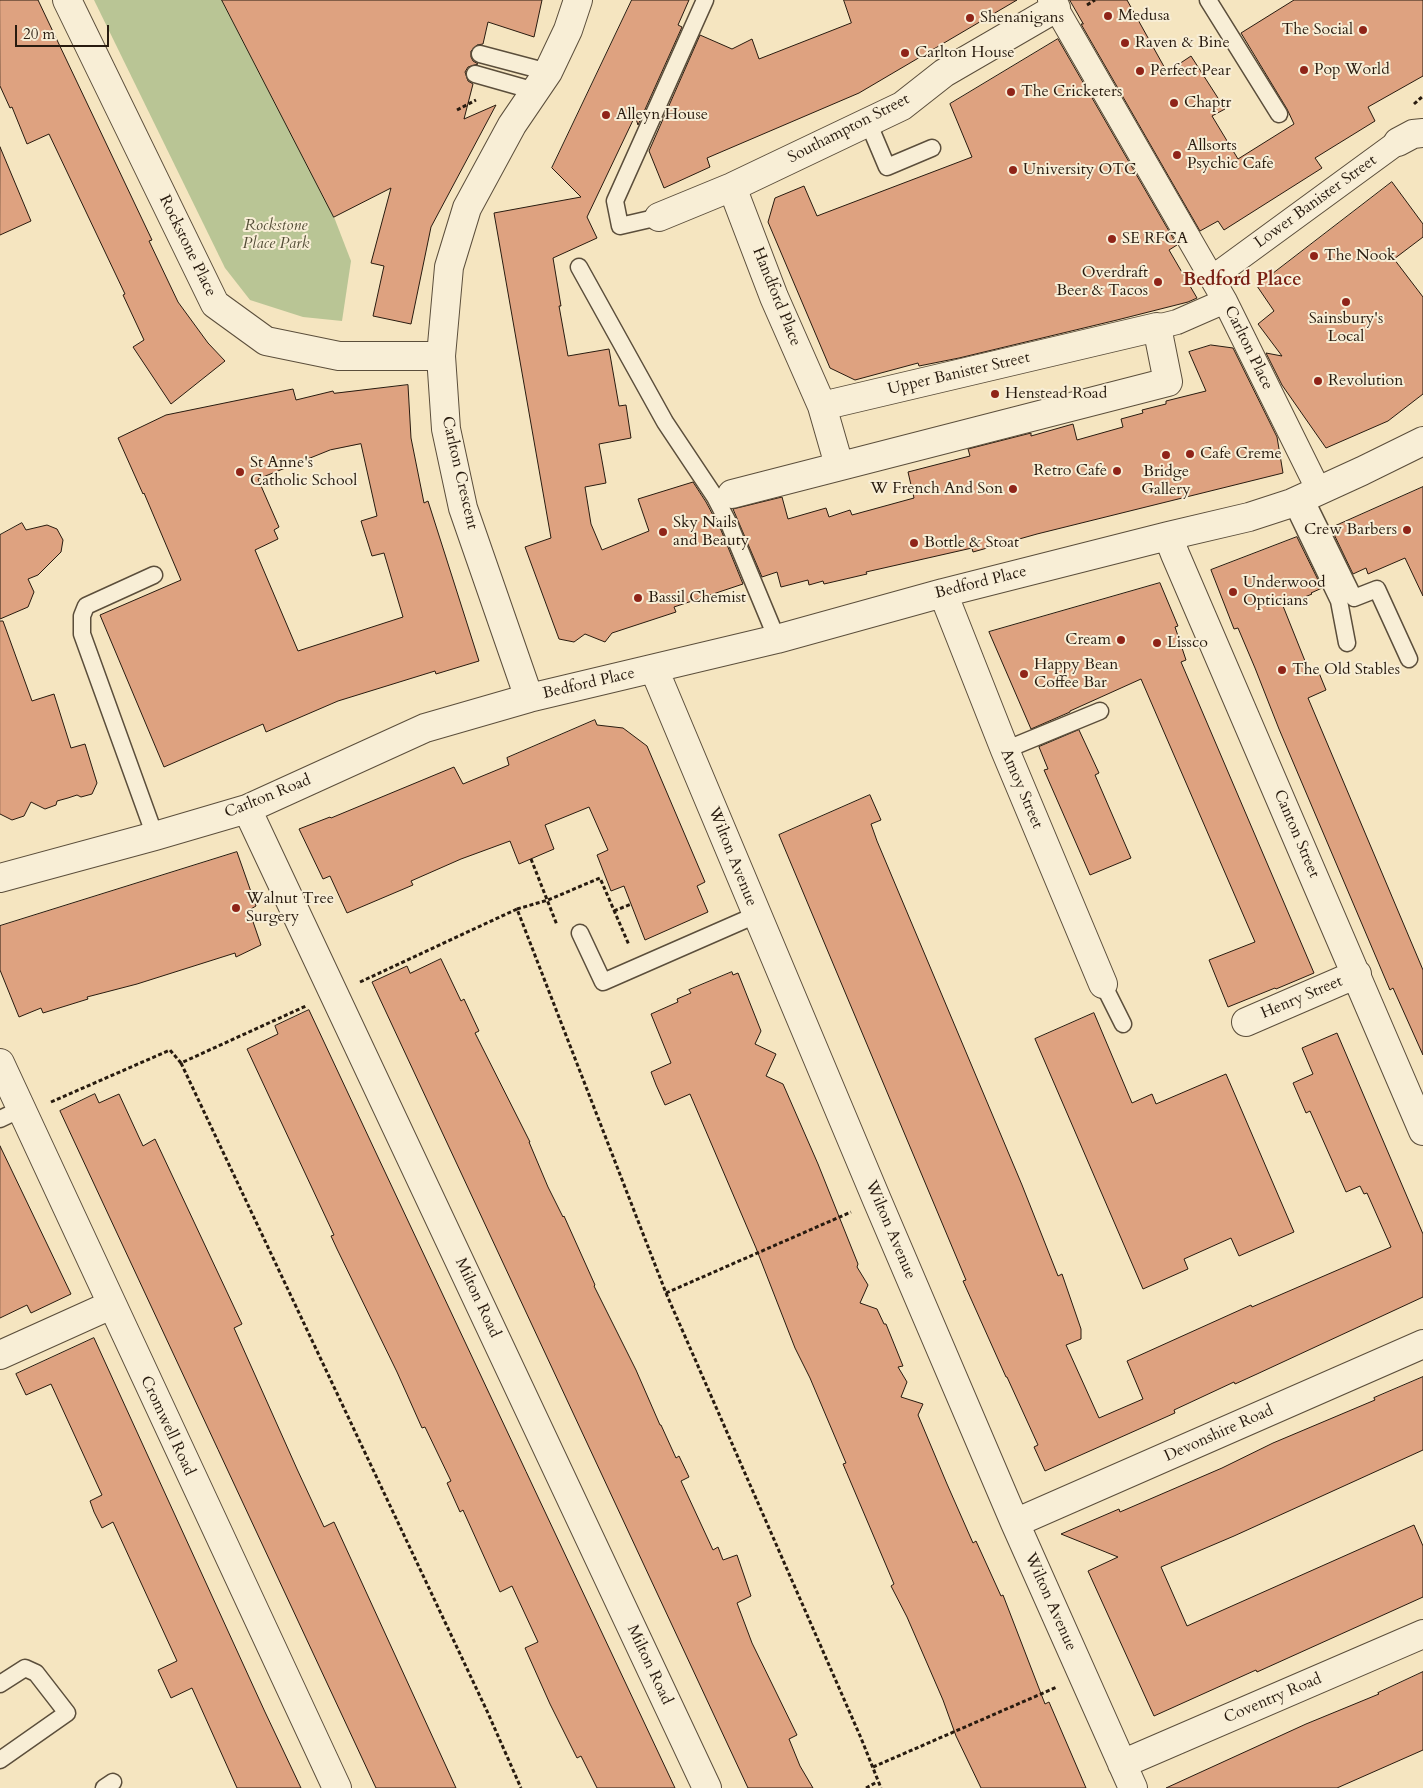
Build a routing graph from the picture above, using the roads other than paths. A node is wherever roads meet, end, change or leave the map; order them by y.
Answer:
1 (67, 0) edge
2 (578, 0) edge
3 (705, 0) edge
4 (1208, 0) edge
5 (1054, 4) edge
6 (480, 54) dead end
7 (476, 74) dead end
8 (542, 82) junction
9 (1279, 114) dead end
10 (868, 122) junction
11 (1423, 133) edge
12 (1398, 142) joint
13 (932, 148) dead end
14 (732, 187) junction
15 (659, 217) joint
16 (579, 267) dead end
17 (1212, 278) junction
18 (1225, 301) junction
19 (1157, 327) junction
20 (441, 356) junction
21 (822, 406) junction
22 (1423, 441) edge
23 (839, 465) junction
24 (732, 494) dead end
25 (1305, 497) junction
26 (1168, 536) junction
27 (154, 575) dead end
28 (943, 593) junction
29 (777, 639) junction
30 (1346, 643) dead end
31 (1410, 659) dead end
32 (654, 669) junction
33 (529, 698) junction
34 (1100, 711) dead end
35 (1005, 750) junction
36 (247, 809) junction
37 (155, 836) junction
38 (0, 878) edge
39 (756, 915) junction
40 (580, 933) road end
41 (1357, 974) junction
42 (1103, 984) joint
43 (1246, 1022) dead end
44 (1123, 1024) dead end
45 (0, 1063) edge
46 (15, 1114) edge
47 (1423, 1131) edge
48 (111, 1305) junction
49 (1423, 1344) edge
50 (0, 1354) edge
51 (1015, 1523) junction
52 (1423, 1634) edge
53 (0, 1684) edge
54 (0, 1760) edge
55 (1122, 1764) junction
56 (336, 1788) edge
57 (707, 1788) edge
58 (1133, 1788) edge

1 - 20 street, Rockstone Place
2 - 8 street, Carlton Crescent
3 - 15 lane
4 - 9 lane
5 - 10 street, Southampton Street
5 - 17 street, Carlton Place
6 - 8 lane
7 - 8 lane
8 - 20 street, Carlton Crescent
10 - 13 lane
10 - 14 street, Southampton Street
11 - 12 street, Lower Banister Street
12 - 17 street, Lower Banister Street
14 - 15 street, Southampton Street
14 - 21 street, Handford Place
16 - 29 lane
17 - 18 street, Carlton Place
18 - 19 street, Upper Banister Street
18 - 25 street, Carlton Place
19 - 21 street, Upper Banister Street
19 - 23 street
20 - 33 street, Carlton Crescent
21 - 23 street
22 - 25 street, Bedford Place
23 - 24 street
25 - 26 street, Bedford Place
25 - 30 lane
25 - 31 lane
26 - 28 street, Bedford Place
26 - 41 street, Canton Street
27 - 37 lane
28 - 29 street, Bedford Place
28 - 35 street, Amoy Street
29 - 32 street, Bedford Place
32 - 33 street, Bedford Place
32 - 39 street, Wilton Avenue
33 - 36 street, Carlton Road
34 - 35 lane
35 - 42 street, Amoy Street
36 - 37 street, Carlton Road
36 - 57 street, Milton Road
37 - 38 street, Carlton Road
39 - 40 lane
39 - 51 street, Wilton Avenue
41 - 43 street, Henry Street
41 - 47 street, Canton Street
42 - 44 lane
45 - 46 street, Cromwell Road
46 - 48 street, Cromwell Road
48 - 50 street
48 - 56 street, Cromwell Road
49 - 51 street, Devonshire Road
51 - 55 street, Wilton Avenue
52 - 55 street, Coventry Road
53 - 54 lane
55 - 58 street, Wilton Avenue

